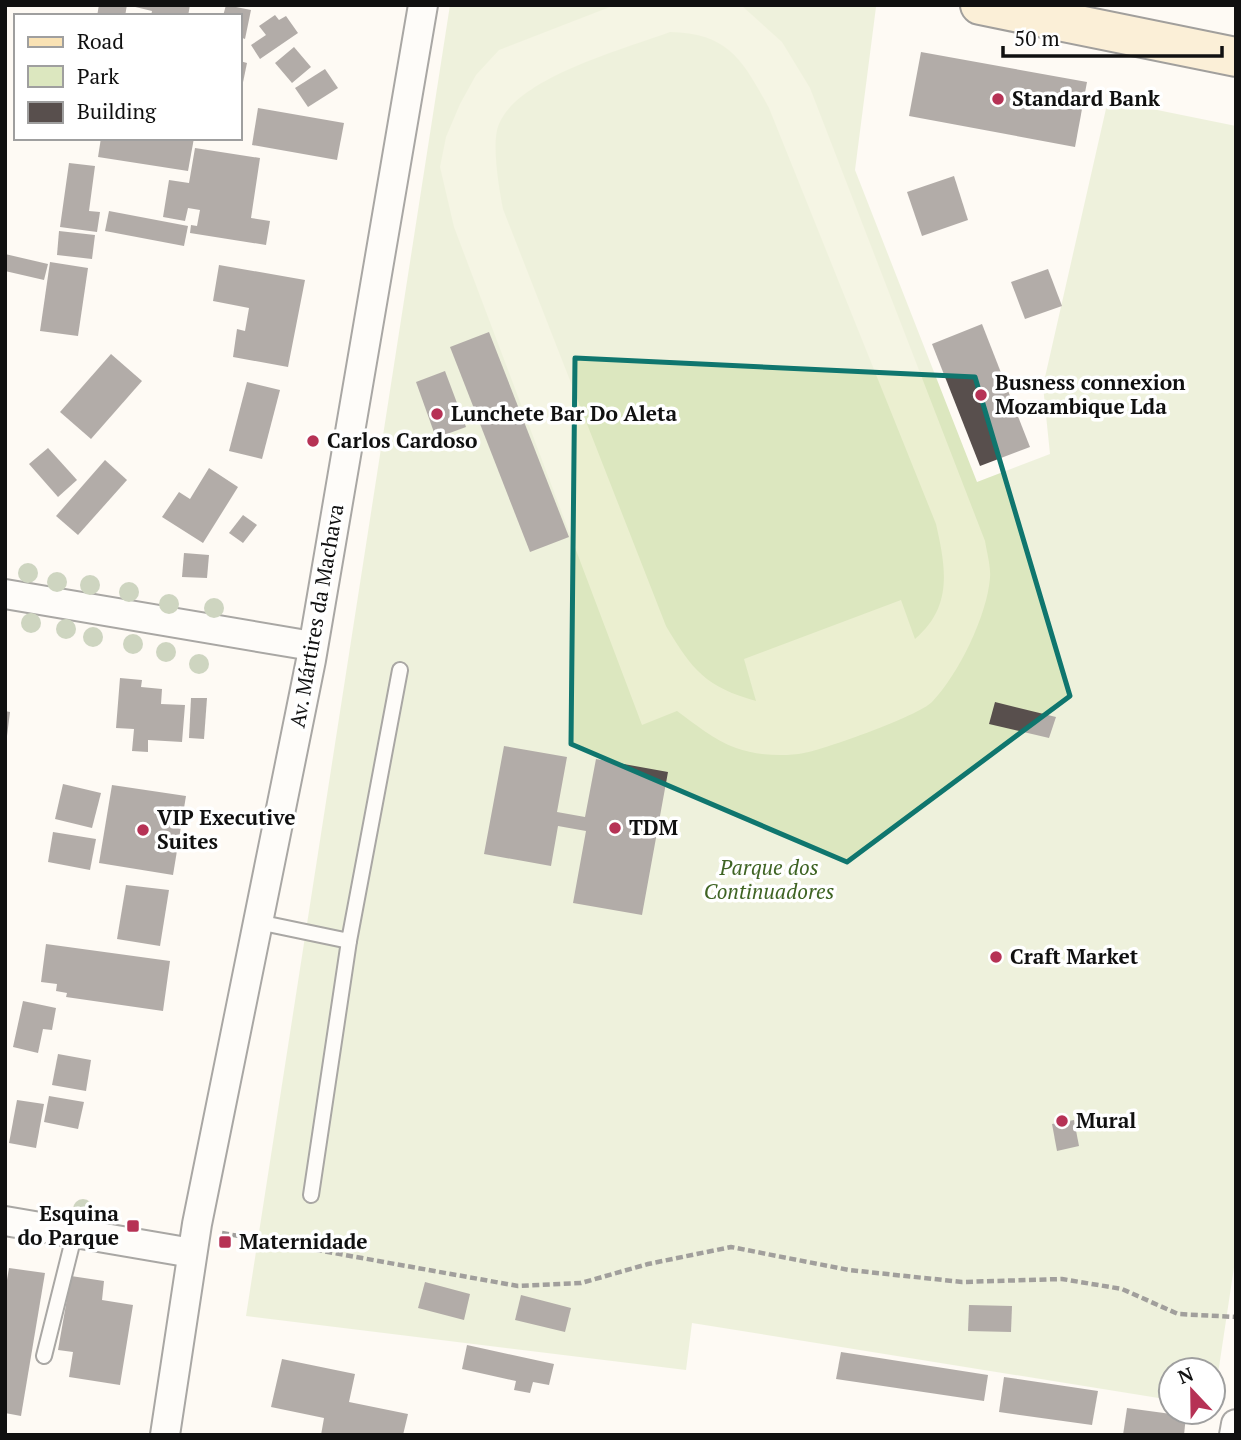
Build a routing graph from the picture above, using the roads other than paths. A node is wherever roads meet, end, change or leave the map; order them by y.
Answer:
1 (423, 5) edge
2 (980, 5) edge
3 (1236, 57) edge
4 (5, 594) edge
5 (312, 646) junction
6 (400, 670) dead end
7 (258, 922) junction
8 (349, 942) junction
9 (311, 1195) dead end
10 (6, 1223) edge
11 (75, 1232) junction
12 (195, 1235) junction
13 (44, 1356) dead end
14 (165, 1435) edge

1 - 5 street, Av. Mártires da Machava
2 - 3 main road
4 - 5 street
5 - 7 street, Av. Mártires da Machava
6 - 8 lane
7 - 8 lane
7 - 12 street, Av. Mártires da Machava
8 - 9 lane
10 - 11 street
11 - 12 street
11 - 13 lane
12 - 14 street, Av. Mártires da Machava

